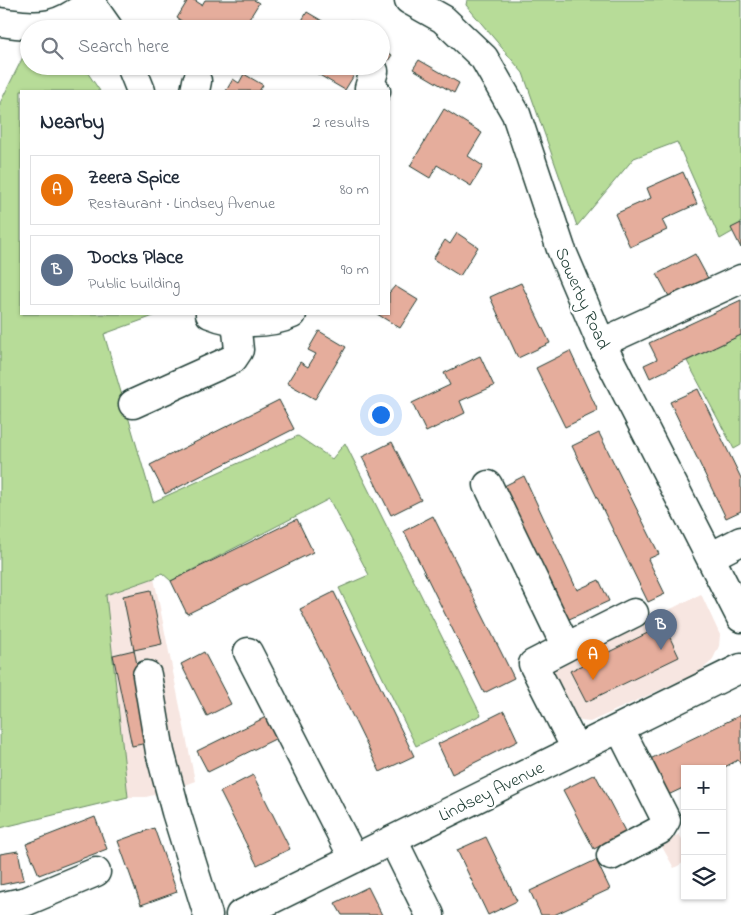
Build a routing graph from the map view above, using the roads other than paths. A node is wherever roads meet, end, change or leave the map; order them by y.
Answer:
1 (409, 0) edge
2 (91, 1) edge
3 (62, 20) edge
4 (103, 20) edge
5 (0, 22) edge
6 (20, 25) edge
7 (135, 75) edge
8 (141, 90) edge
9 (741, 279) edge
10 (290, 315) edge
11 (223, 317) edge
12 (601, 343) junction
13 (133, 404) dead end
14 (488, 485) dead end
15 (741, 542) edge
16 (710, 557) junction
17 (634, 612) dead end
18 (741, 618) edge
19 (566, 647) junction
20 (248, 652) dead end
21 (741, 668) edge
22 (146, 675) dead end
23 (620, 728) junction
24 (576, 749) junction
25 (393, 840) junction
26 (611, 856) dead end
27 (354, 859) junction
28 (96, 872) dead end
29 (0, 907) edge
30 (208, 915) edge
31 (240, 915) edge
32 (430, 915) edge

1 - 12 street, Sowerby Road
2 - 3 street
2 - 4 street
5 - 6 street
7 - 8 street
9 - 12 street
10 - 11 street
11 - 13 street
12 - 16 street, Sowerby Road
14 - 19 street
15 - 16 street
16 - 18 street, Sowerby Road
17 - 19 street
19 - 24 street
20 - 27 street
21 - 23 street, Lindsey Avenue
22 - 30 street
23 - 24 street, Lindsey Avenue
23 - 26 street
24 - 25 street, Lindsey Avenue
25 - 27 street, Lindsey Avenue
25 - 32 street
27 - 31 street, Lindsey Avenue
28 - 29 street

